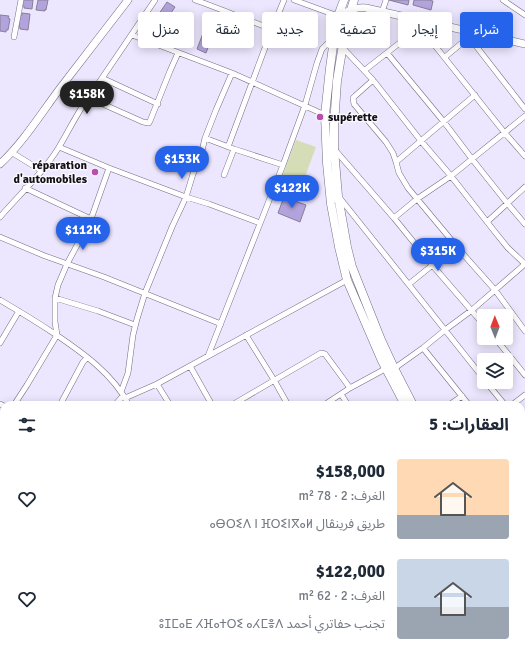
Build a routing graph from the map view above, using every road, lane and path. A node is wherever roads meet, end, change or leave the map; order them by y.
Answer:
1 (21, 0) edge
2 (128, 0) edge
3 (155, 0) edge
4 (195, 0) edge
5 (284, 0) edge
6 (294, 0) edge
7 (344, 0) edge
8 (354, 0) edge
9 (386, 0) edge
10 (503, 0) edge
11 (351, 9) junction
12 (279, 12) edge
13 (327, 12) edge
14 (340, 12) edge
15 (345, 12) edge
16 (350, 12) edge
17 (382, 12) joint
18 (525, 15) edge
19 (262, 26) edge
20 (132, 35) junction
21 (14, 37) dead end
22 (513, 41) edge
23 (460, 42) edge
24 (524, 43) edge
25 (398, 44) edge
26 (326, 45) edge
27 (265, 48) edge
28 (333, 48) edge
29 (342, 48) edge
30 (344, 48) edge
31 (439, 48) edge
32 (479, 48) edge
33 (178, 52) junction
34 (387, 53) junction
35 (445, 57) junction
36 (365, 70) junction
37 (232, 73) junction
38 (102, 78) junction
39 (373, 80) junction
40 (252, 82) junction
41 (475, 95) junction
42 (87, 97) junction
43 (158, 104) junction
44 (305, 106) junction
45 (525, 109) edge
46 (325, 115) junction
47 (525, 116) edge
48 (334, 117) junction
49 (444, 122) junction
50 (504, 132) junction
51 (205, 138) junction
52 (422, 141) junction
53 (59, 147) junction
54 (228, 147) junction
55 (234, 149) junction
56 (334, 149) junction
57 (11, 152) junction
58 (525, 156) edge
59 (472, 159) junction
60 (396, 162) junction
61 (0, 164) edge
62 (283, 165) junction
63 (109, 168) junction
64 (42, 170) junction
65 (224, 175) dead end
66 (451, 176) junction
67 (525, 187) edge
68 (25, 188) junction
69 (338, 196) junction
70 (186, 197) junction
71 (417, 199) junction
72 (507, 203) junction
73 (0, 217) edge
74 (394, 218) junction
75 (91, 219) junction
76 (487, 222) junction
77 (260, 223) junction
78 (525, 224) edge
79 (0, 237) edge
80 (456, 246) junction
81 (67, 264) junction
82 (525, 264) edge
83 (433, 266) junction
84 (347, 280) junction
85 (409, 284) junction
86 (495, 290) junction
87 (145, 293) junction
88 (55, 298) junction
89 (0, 300) edge
90 (472, 310) junction
91 (19, 311) junction
92 (477, 316) edge
93 (221, 324) junction
94 (135, 325) junction
95 (445, 330) junction
96 (525, 331) edge
97 (57, 335) junction
98 (246, 336) junction
99 (0, 343) edge
100 (501, 345) edge
101 (423, 348) junction
102 (208, 356) junction
103 (87, 358) junction
104 (190, 366) junction
105 (389, 370) junction
106 (477, 370) edge
107 (525, 375) edge
108 (274, 380) junction
109 (157, 384) junction
110 (350, 388) junction
111 (492, 389) edge
112 (121, 392) junction
113 (341, 394) junction
114 (462, 396) junction
115 (125, 398) junction
116 (17, 401) edge
117 (62, 401) edge
118 (118, 401) edge
119 (127, 401) edge
120 (168, 401) edge
121 (210, 401) edge
122 (239, 401) edge
123 (286, 401) edge
124 (331, 401) edge
125 (345, 401) edge
126 (403, 401) edge
127 (410, 401) edge
128 (455, 401) edge
129 (466, 401) edge
130 (502, 401) edge

1 - 21 street
2 - 57 main road
3 - 20 street
4 - 19 street
5 - 12 street
6 - 13 street
7 - 14 main road
8 - 11 main road
9 - 17 street
10 - 18 street
11 - 15 main road
11 - 16 main road
11 - 17 main road
20 - 33 street
20 - 38 street
22 - 24 main road
23 - 35 street
25 - 34 street
26 - 44 street
27 - 40 street
28 - 46 main road
29 - 48 main road
30 - 36 street
31 - 35 street
32 - 45 street
33 - 37 street
33 - 43 street
34 - 36 street
34 - 49 street
35 - 41 street
36 - 39 street
37 - 40 street
37 - 51 street
38 - 42 street
38 - 43 street
39 - 52 street
39 - 60 street
40 - 44 street
40 - 54 street
41 - 49 street
41 - 50 street
42 - 43 street
42 - 53 street
44 - 46 street
44 - 62 street
46 - 48 street
46 - 84 main road
47 - 50 street
48 - 56 main road
49 - 52 street
49 - 59 street
50 - 58 street
50 - 59 street
51 - 54 street
51 - 70 street
52 - 60 street
52 - 66 street
53 - 63 street
53 - 64 street
54 - 55 street
55 - 62 street
55 - 65 street
56 - 69 main road
56 - 74 street
57 - 61 main road
57 - 64 street
59 - 66 street
59 - 72 street
60 - 71 street
62 - 77 street
63 - 70 street
63 - 75 street
64 - 68 street
66 - 71 street
66 - 76 street
67 - 72 street
68 - 73 street
68 - 75 street
69 - 85 street
69 - 105 main road
70 - 77 street
70 - 87 street
71 - 74 street
71 - 80 street
72 - 76 street
72 - 78 street
74 - 83 street
75 - 81 street
76 - 82 street
77 - 93 street
79 - 81 street
80 - 83 street
80 - 86 street
81 - 87 street
81 - 88 street
82 - 86 street
83 - 85 street
83 - 90 street
84 - 98 street
84 - 105 main road
85 - 95 street
86 - 90 street
86 - 96 street
87 - 93 street
87 - 94 street
88 - 94 street
88 - 97 street
89 - 91 street
90 - 92 street
90 - 95 street
91 - 97 street
91 - 99 street
93 - 102 street
94 - 112 street
95 - 101 street
95 - 106 street
97 - 103 street
97 - 116 street
98 - 102 street
98 - 108 street
100 - 107 street
101 - 105 street
101 - 114 street
102 - 104 street
103 - 112 street
103 - 117 street
104 - 109 street
104 - 121 street
105 - 110 street
105 - 126 main road
105 - 127 main road
108 - 110 street
108 - 122 street
108 - 123 street
109 - 115 street
109 - 120 street
110 - 113 street
111 - 130 street
112 - 115 street
113 - 124 street
113 - 125 street
114 - 128 street
114 - 129 street
115 - 118 street
115 - 119 street

